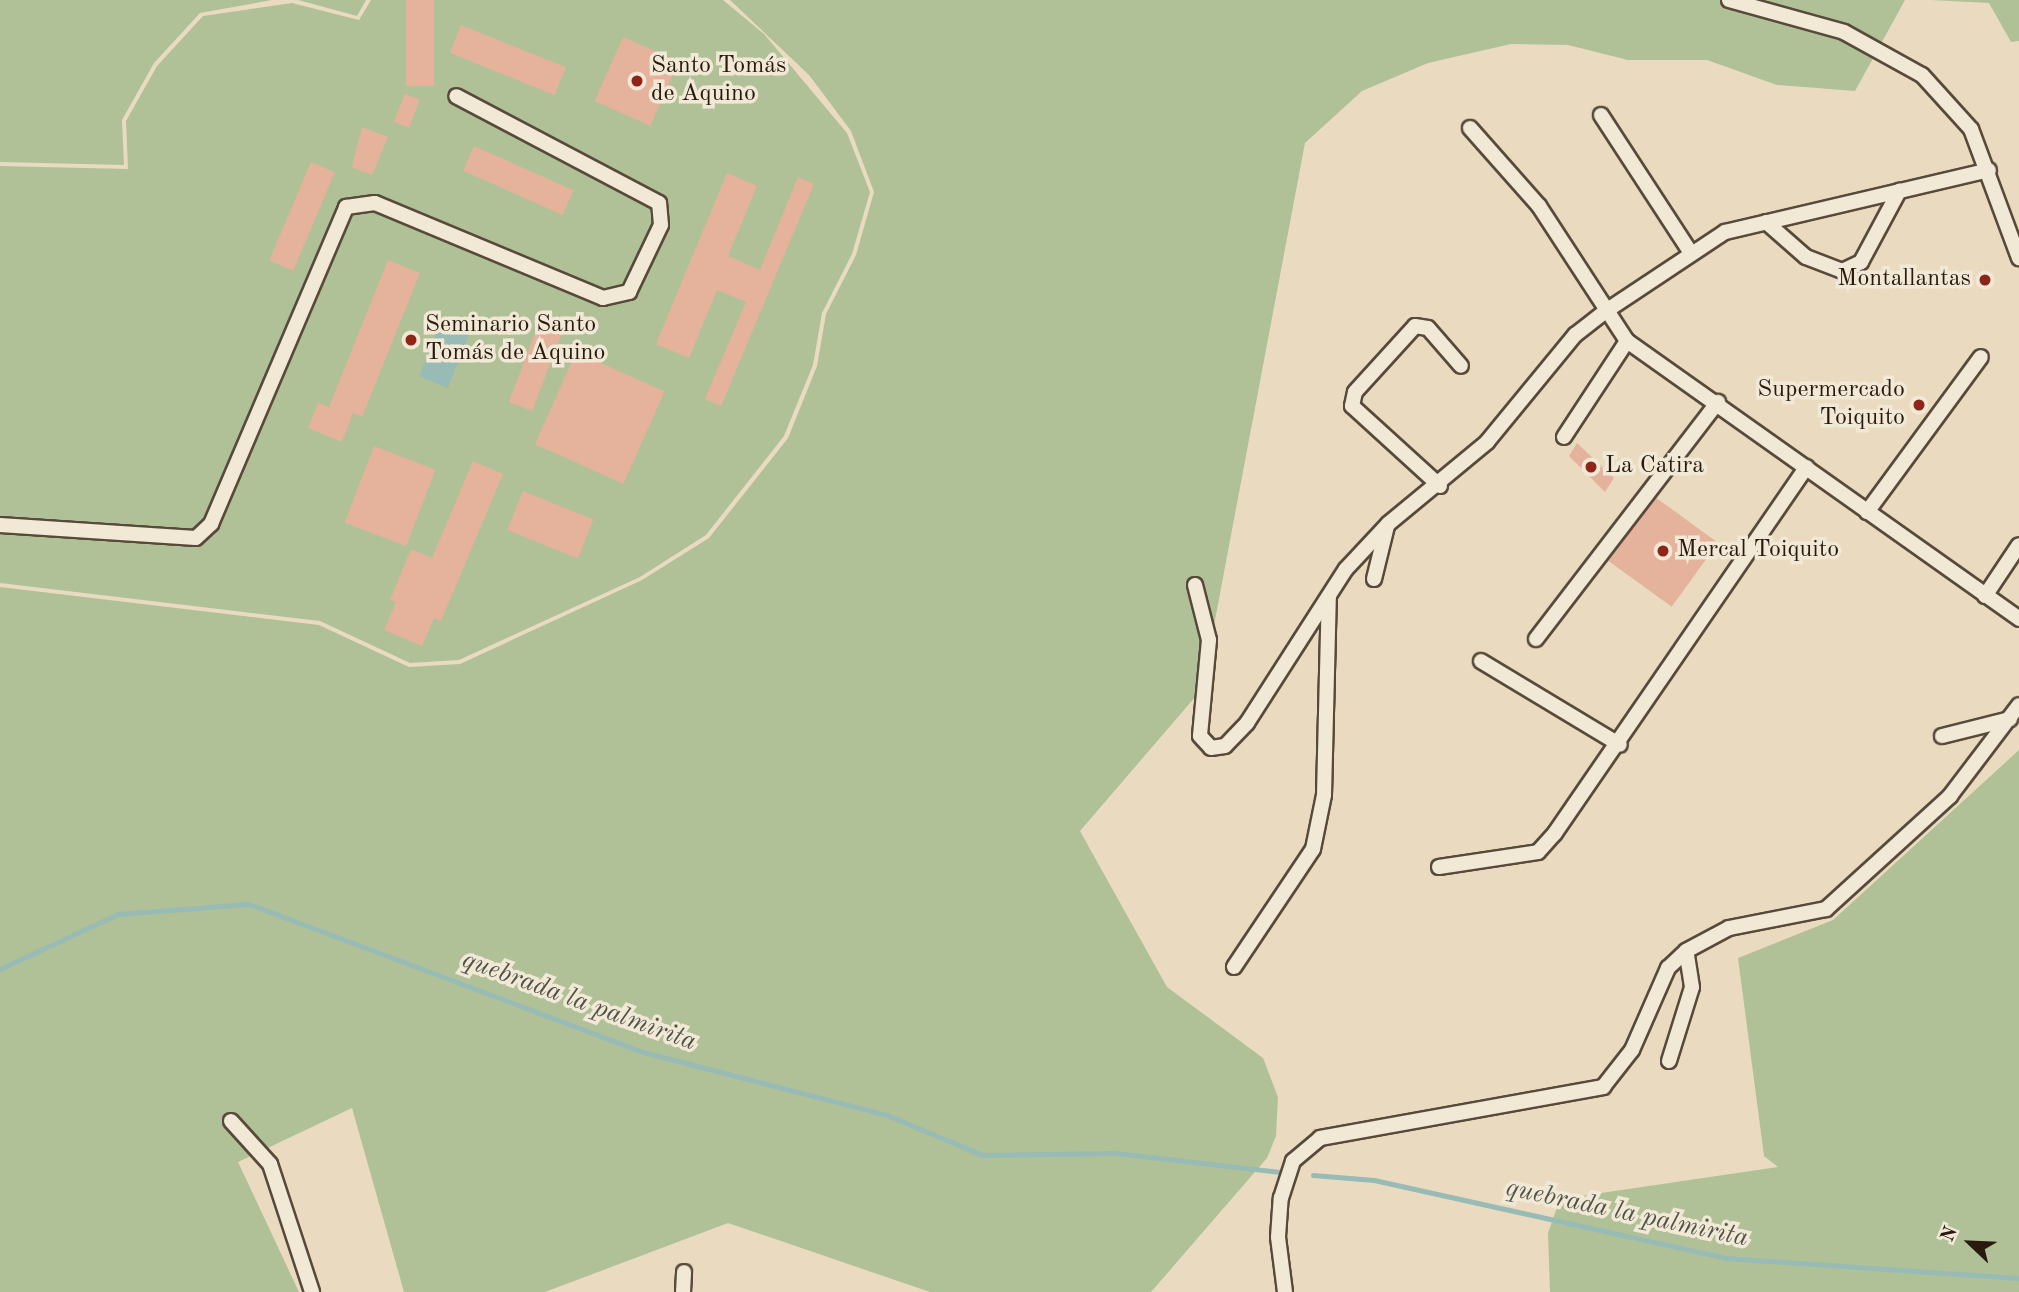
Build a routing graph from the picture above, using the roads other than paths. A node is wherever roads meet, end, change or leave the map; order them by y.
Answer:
1 (1730, 0) edge
2 (456, 96) dead end
3 (1601, 115) dead end
4 (1470, 128) dead end
5 (1989, 170) junction
6 (1899, 191) junction
7 (1766, 222) junction
8 (1690, 253) junction
9 (2019, 258) edge
10 (1606, 311) junction
11 (1627, 341) junction
12 (1981, 357) dead end
13 (1461, 366) dead end
14 (1718, 402) junction
15 (1564, 437) dead end
16 (1807, 467) junction
17 (1440, 486) junction
18 (1867, 512) junction
19 (0, 524) edge
20 (1388, 524) junction
21 (2019, 545) edge
22 (1374, 579) dead end
23 (1195, 585) dead end
24 (1330, 593) junction
25 (1985, 596) junction
26 (2019, 619) edge
27 (1536, 639) dead end
28 (1480, 661) dead end
29 (2019, 705) edge
30 (2010, 719) junction
31 (1942, 736) dead end
32 (1620, 745) junction
33 (1439, 867) dead end
34 (1686, 951) junction
35 (1234, 967) dead end
36 (1669, 1061) dead end
37 (231, 1121) dead end
38 (684, 1272) dead end
39 (312, 1292) edge
40 (683, 1292) edge
41 (1285, 1292) edge

1 - 5 street
2 - 19 street
3 - 8 street
4 - 10 street
5 - 6 street
5 - 9 street
6 - 7 street
6 - 7 street
7 - 8 street
8 - 10 street
10 - 11 street
10 - 17 street
11 - 14 street
11 - 15 street
12 - 18 street
13 - 17 street
14 - 16 street
14 - 27 street
16 - 18 street
16 - 32 street
17 - 20 street
18 - 25 street
20 - 22 street
20 - 24 street
21 - 25 street
23 - 24 street
24 - 35 street
25 - 26 street
28 - 32 street
29 - 30 street
30 - 31 street
30 - 34 street
32 - 33 street
34 - 36 street
34 - 41 street
37 - 39 street
38 - 40 street

